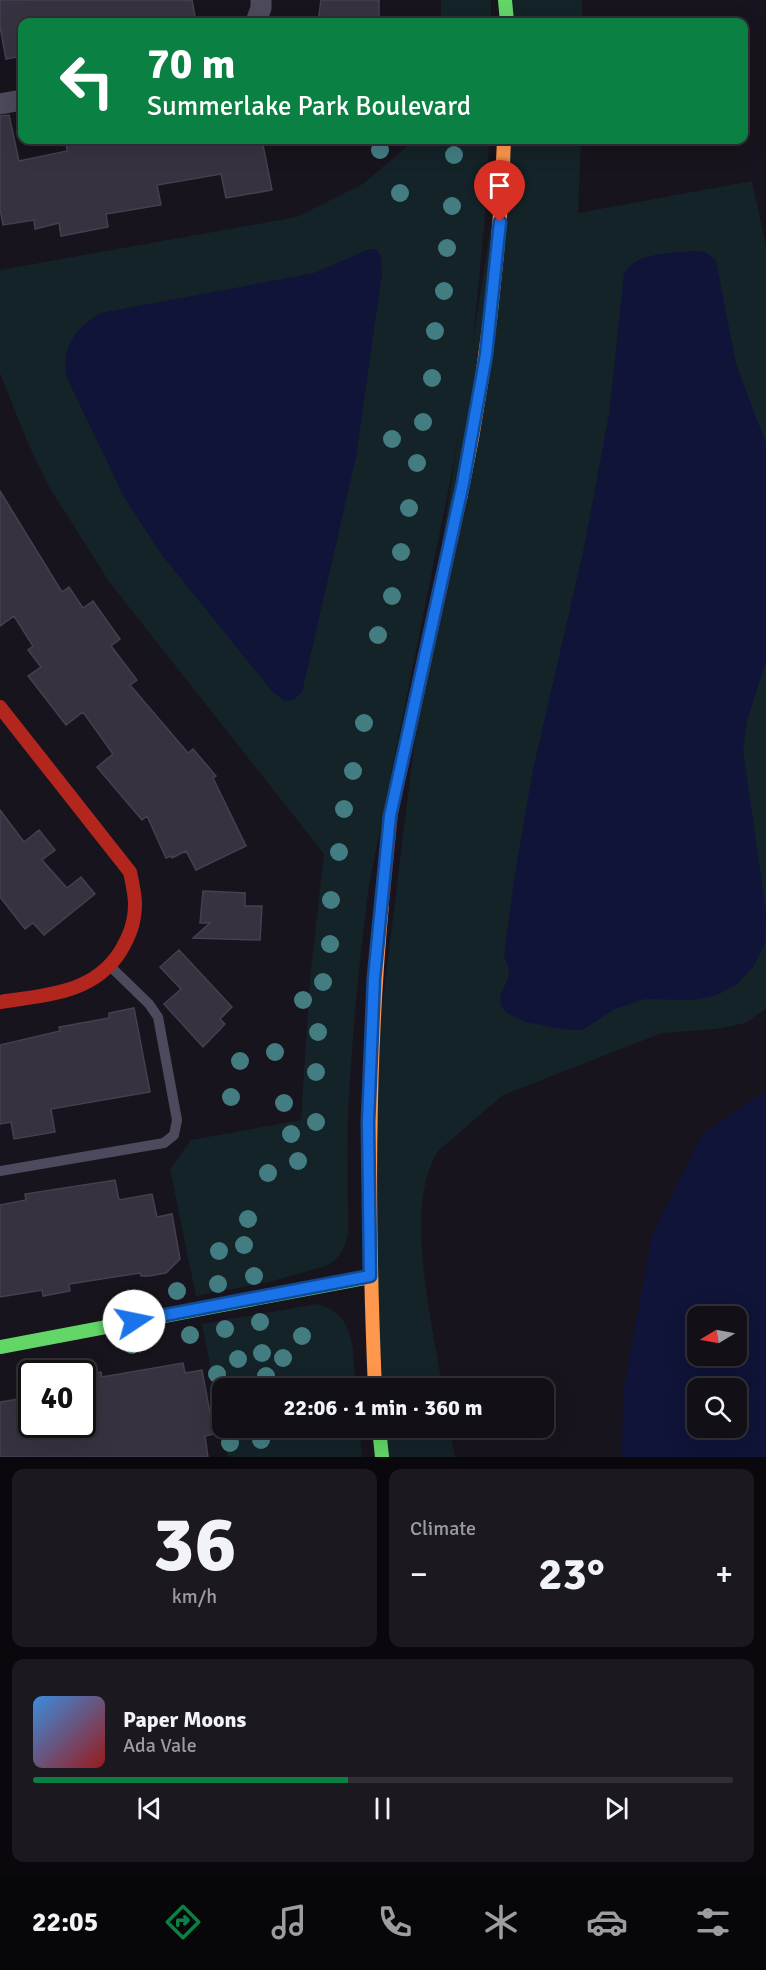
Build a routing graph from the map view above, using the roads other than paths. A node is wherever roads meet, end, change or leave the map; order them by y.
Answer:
1 (261, 0) edge
2 (505, 0) edge
3 (257, 18) edge
4 (507, 18) edge
5 (18, 101) edge
6 (0, 104) edge
7 (504, 144) edge
8 (0, 707) edge
9 (110, 967) junction
10 (0, 1002) edge
11 (0, 1172) edge
12 (370, 1276) junction
13 (0, 1347) edge
14 (375, 1378) edge
15 (380, 1438) edge
16 (382, 1457) edge

1 - 3 street
2 - 4 main road
5 - 6 street
7 - 12 main road
8 - 9 main road
9 - 10 main road
9 - 11 lane
12 - 13 main road
12 - 14 main road
15 - 16 main road

